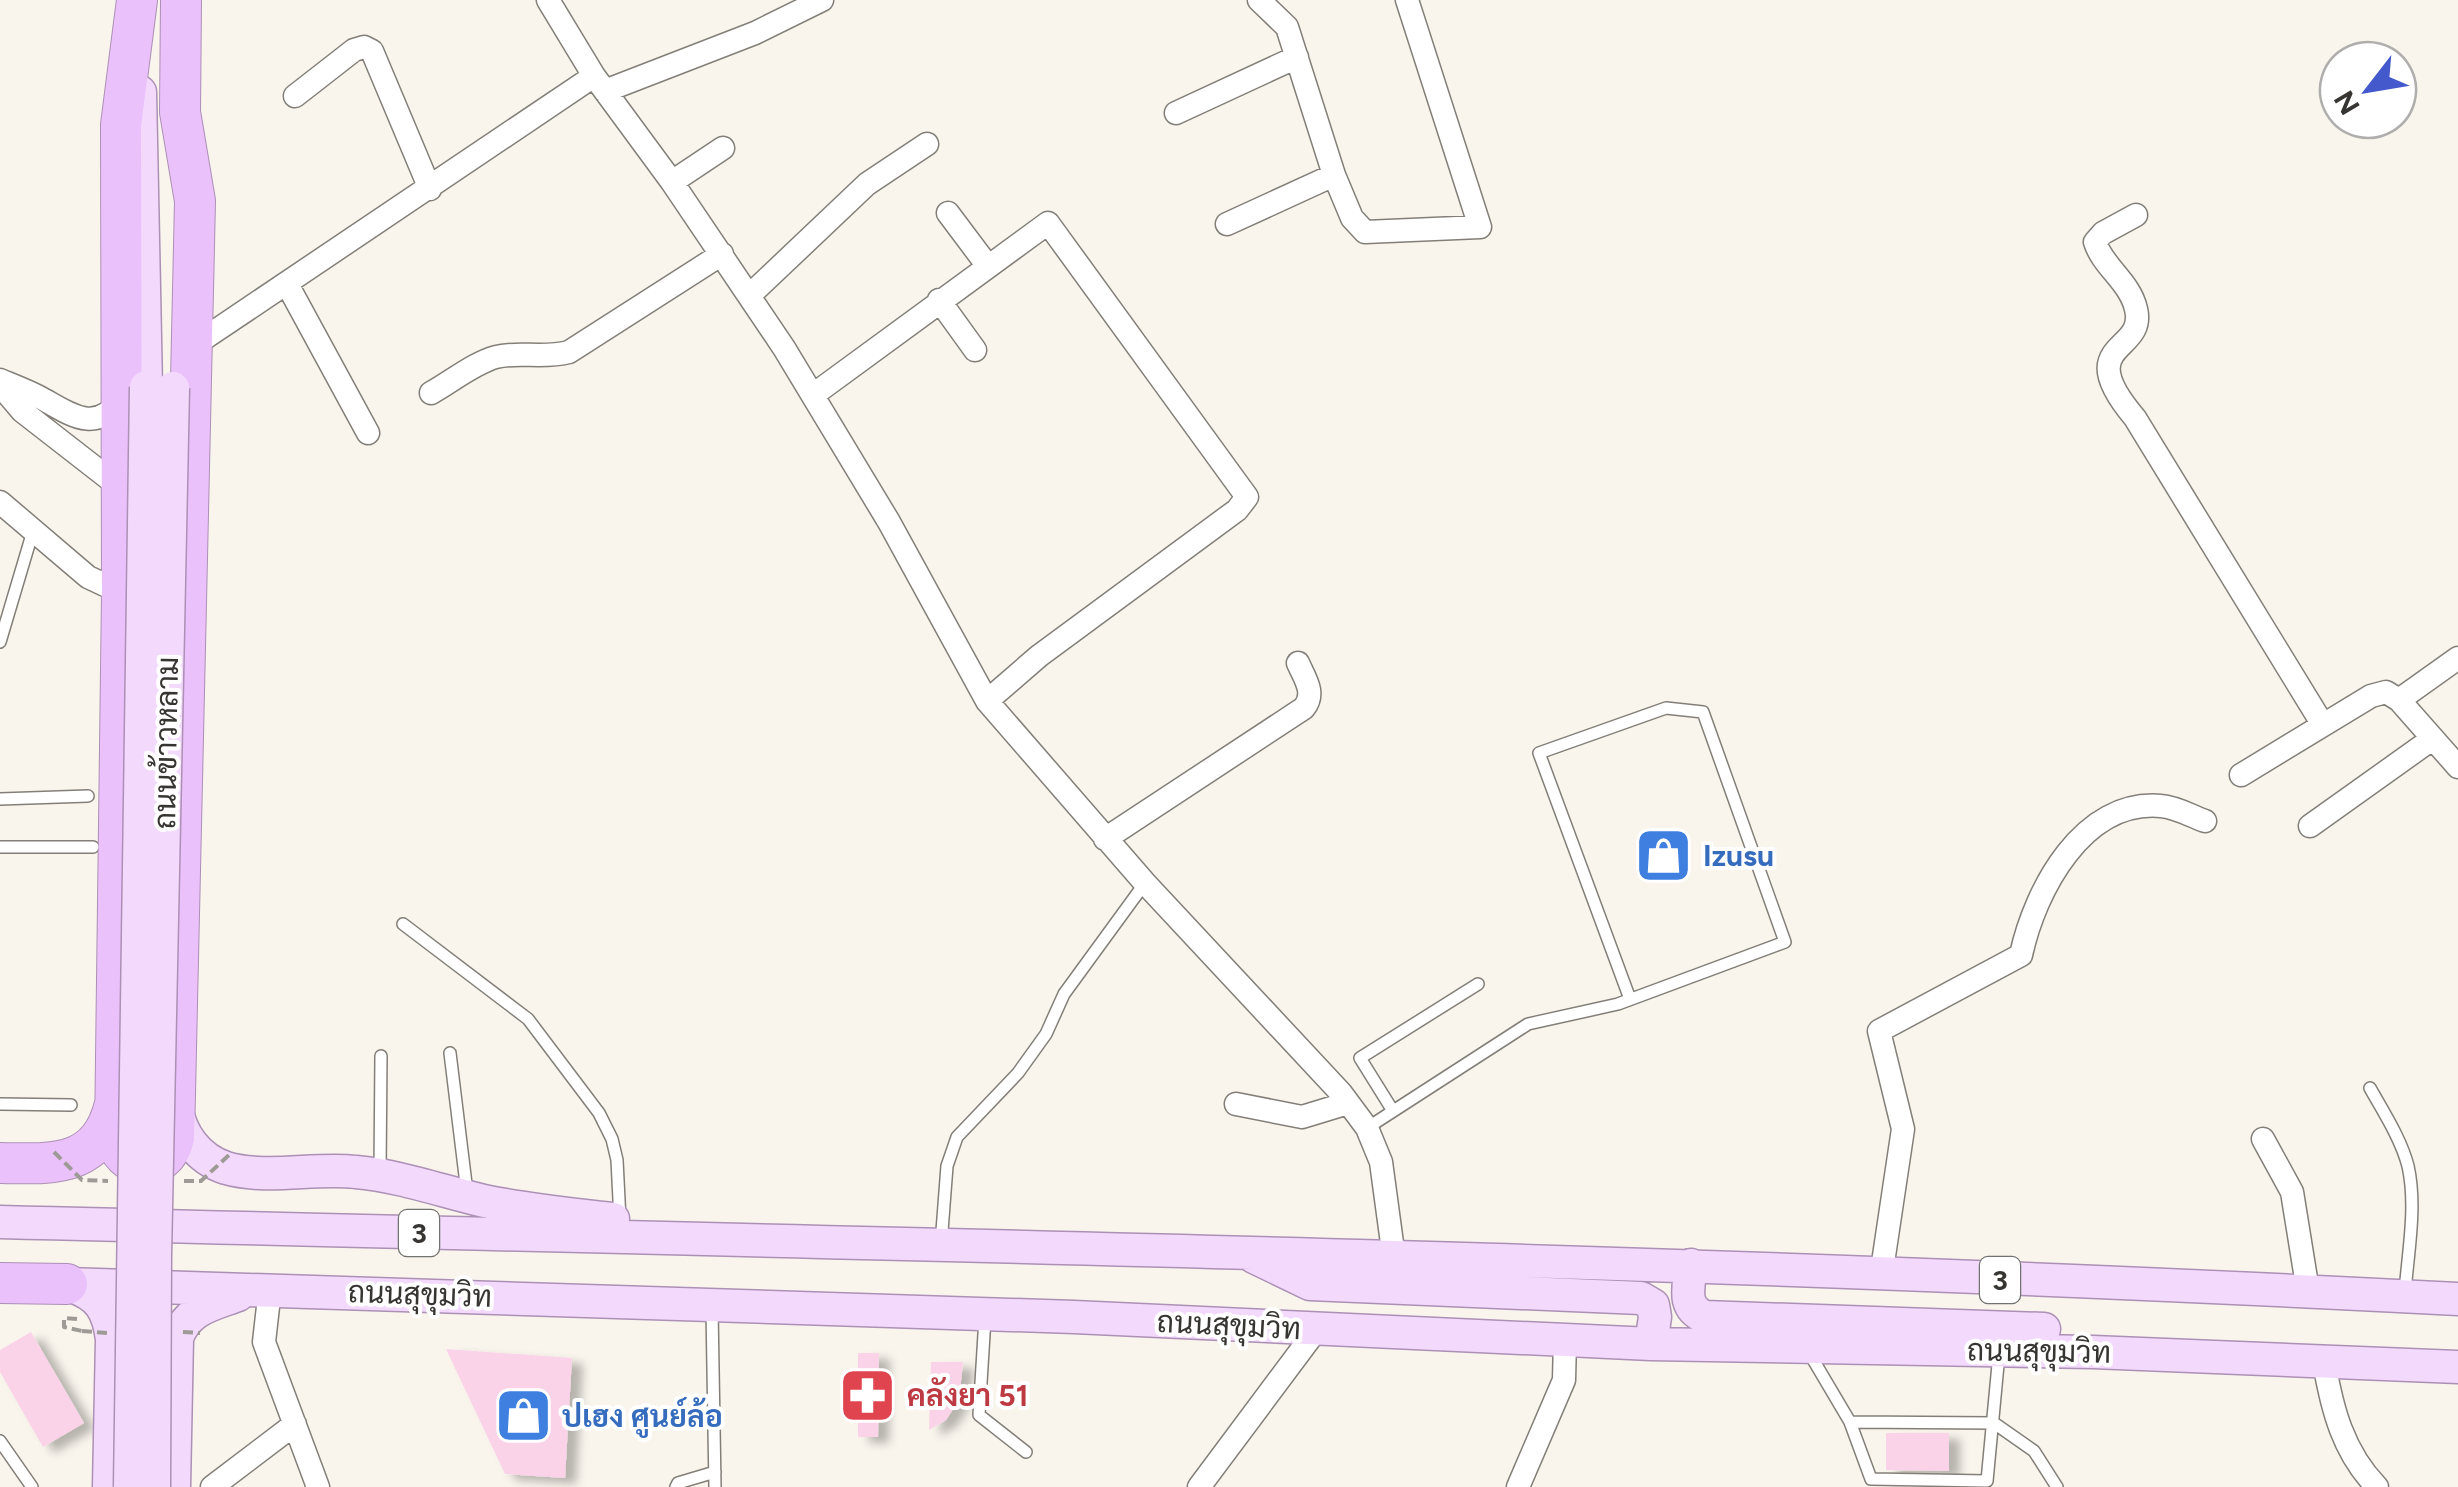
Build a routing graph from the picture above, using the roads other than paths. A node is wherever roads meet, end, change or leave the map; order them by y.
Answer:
1 (138, 0) edge
2 (182, 0) edge
3 (548, 0) edge
4 (822, 0) edge
5 (1259, 0) edge
6 (1408, 0) edge
7 (1297, 57) junction
8 (600, 83) junction
9 (295, 96) dead end
10 (180, 112) junction
11 (1176, 113) dead end
12 (927, 144) dead end
13 (723, 148) dead end
14 (1334, 175) junction
15 (672, 182) junction
16 (430, 190) junction
17 (948, 213) dead end
18 (2136, 215) dead end
19 (1227, 224) dead end
20 (722, 254) junction
21 (988, 265) junction
22 (287, 284) junction
23 (750, 295) junction
24 (938, 300) junction
25 (190, 348) junction
26 (976, 350) dead end
27 (0, 382) edge
28 (147, 391) junction
29 (432, 394) dead end
30 (812, 395) junction
31 (368, 433) dead end
32 (121, 488) junction
33 (0, 502) edge
34 (33, 530) junction
35 (122, 593) junction
36 (0, 642) edge
37 (2458, 658) edge
38 (1298, 663) dead end
39 (2399, 700) junction
40 (988, 702) junction
41 (2324, 725) junction
42 (2432, 738) junction
43 (2456, 759) edge
44 (2241, 775) dead end
45 (88, 796) dead end
46 (0, 798) edge
47 (2205, 821) dead end
48 (2310, 826) dead end
49 (1105, 839) junction
50 (0, 846) edge
51 (93, 847) dead end
52 (1145, 884) junction
53 (403, 924) dead end
54 (1478, 984) dead end
55 (1630, 999) junction
56 (450, 1053) dead end
57 (381, 1056) dead end
58 (2370, 1088) dead end
59 (174, 1096) junction
60 (117, 1098) junction
61 (1348, 1103) junction
62 (0, 1104) edge
63 (1236, 1104) dead end
64 (71, 1105) dead end
65 (1394, 1111) junction
66 (1367, 1128) junction
67 (2263, 1139) dead end
68 (0, 1164) edge
69 (380, 1176) junction
70 (467, 1196) junction
71 (620, 1220) junction
72 (0, 1222) edge
73 (838, 1244) junction
74 (941, 1246) junction
75 (1240, 1251) junction
76 (1394, 1258) junction
77 (1692, 1265) junction
78 (1881, 1276) junction
79 (0, 1283) edge
80 (263, 1289) junction
81 (2308, 1291) junction
82 (2405, 1296) junction
83 (2458, 1298) edge
84 (75, 1302) junction
85 (712, 1304) junction
86 (985, 1314) junction
87 (1317, 1329) junction
88 (1564, 1340) junction
89 (1652, 1344) junction
90 (1806, 1347) junction
91 (2000, 1350) junction
92 (2093, 1352) junction
93 (2324, 1362) junction
94 (2458, 1367) edge
95 (176, 1378) junction
96 (110, 1381) junction
97 (1850, 1422) junction
98 (1994, 1423) junction
99 (295, 1424) junction
100 (0, 1440) edge
101 (1026, 1452) dead end
102 (715, 1472) junction
103 (32, 1487) edge
104 (108, 1487) edge
105 (130, 1487) edge
106 (154, 1487) edge
107 (174, 1487) edge
108 (212, 1487) edge
109 (318, 1487) edge
110 (676, 1487) edge
111 (716, 1487) edge
112 (1199, 1487) edge
113 (1518, 1487) edge
114 (2057, 1487) edge
115 (2377, 1487) edge

1 - 28 highway
2 - 10 highway, ถนนข้าวหลาม
3 - 8 street
4 - 8 street
5 - 7 street
6 - 14 street
7 - 11 street
7 - 14 street
8 - 15 street
8 - 16 street
9 - 16 street
10 - 25 highway
10 - 28 main road, ถนนข้าวหลาม
12 - 23 street
13 - 15 street
14 - 19 street
15 - 20 street
16 - 22 street
17 - 21 street
18 - 41 street
20 - 23 street
20 - 29 street
21 - 24 street
21 - 40 street
22 - 25 street
22 - 31 street
23 - 30 street
24 - 26 street
24 - 30 street
25 - 59 highway
27 - 28 street
27 - 32 street
28 - 32 highway
28 - 105 main road, ถนนข้าวหลาม, bridge
28 - 106 main road, ถนนข้าวหลาม, bridge
30 - 40 street
32 - 35 highway
33 - 34 street
34 - 35 street
34 - 36 lane
35 - 60 highway
37 - 39 street
38 - 49 street
39 - 41 street
39 - 42 street
40 - 49 street
41 - 44 street
42 - 43 street
42 - 48 street
45 - 46 lane
47 - 78 street
49 - 52 street
50 - 51 lane
52 - 61 street
52 - 74 lane
53 - 71 lane
54 - 65 lane
55 - 55 lane
55 - 65 lane
56 - 70 lane
57 - 69 lane
58 - 82 lane
59 - 60 highway
59 - 69 main road
60 - 68 highway
61 - 63 street
61 - 66 street
62 - 64 lane
65 - 66 lane
66 - 76 street
67 - 81 street
69 - 70 main road
70 - 71 main road
71 - 73 main road
72 - 73 main road, ถนนสุขุมวิท / 3
73 - 74 main road, ถนนสุขุมวิท / 3
74 - 75 main road, ถนนสุขุมวิท / 3
75 - 76 main road, ถนนสุขุมวิท / 3
75 - 89 main road
76 - 77 main road, ถนนสุขุมวิท / 3
77 - 78 main road, ถนนสุขุมวิท / 3
77 - 92 main road
78 - 81 main road, ถนนสุขุมวิท / 3
79 - 84 highway, ถนนสุขุมวิท / 3
80 - 84 main road, ถนนสุขุมวิท / 3
80 - 85 main road, ถนนสุขุมวิท / 3
80 - 95 main road
80 - 99 street
81 - 82 main road, ถนนสุขุมวิท / 3
82 - 83 main road, ถนนสุขุมวิท / 3
84 - 96 main road
85 - 86 main road, ถนนสุขุมวิท / 3
85 - 102 lane
86 - 87 main road, ถนนสุขุมวิท / 3
86 - 101 lane
87 - 88 main road, ถนนสุขุมวิท / 3
87 - 112 street
88 - 89 main road, ถนนสุขุมวิท / 3
88 - 113 street
89 - 90 main road, ถนนสุขุมวิท / 3
90 - 91 main road, ถนนสุขุมวิท / 3
90 - 97 lane
91 - 92 main road, ถนนสุขุมวิท / 3
91 - 98 lane
92 - 93 main road, ถนนสุขุมวิท / 3
93 - 94 main road, ถนนสุขุมวิท / 3
93 - 115 street
95 - 96 main road
95 - 107 main road
96 - 104 main road
97 - 98 lane
97 - 98 lane
98 - 114 lane
99 - 108 street
99 - 109 street
100 - 103 lane
102 - 110 lane
102 - 111 lane

